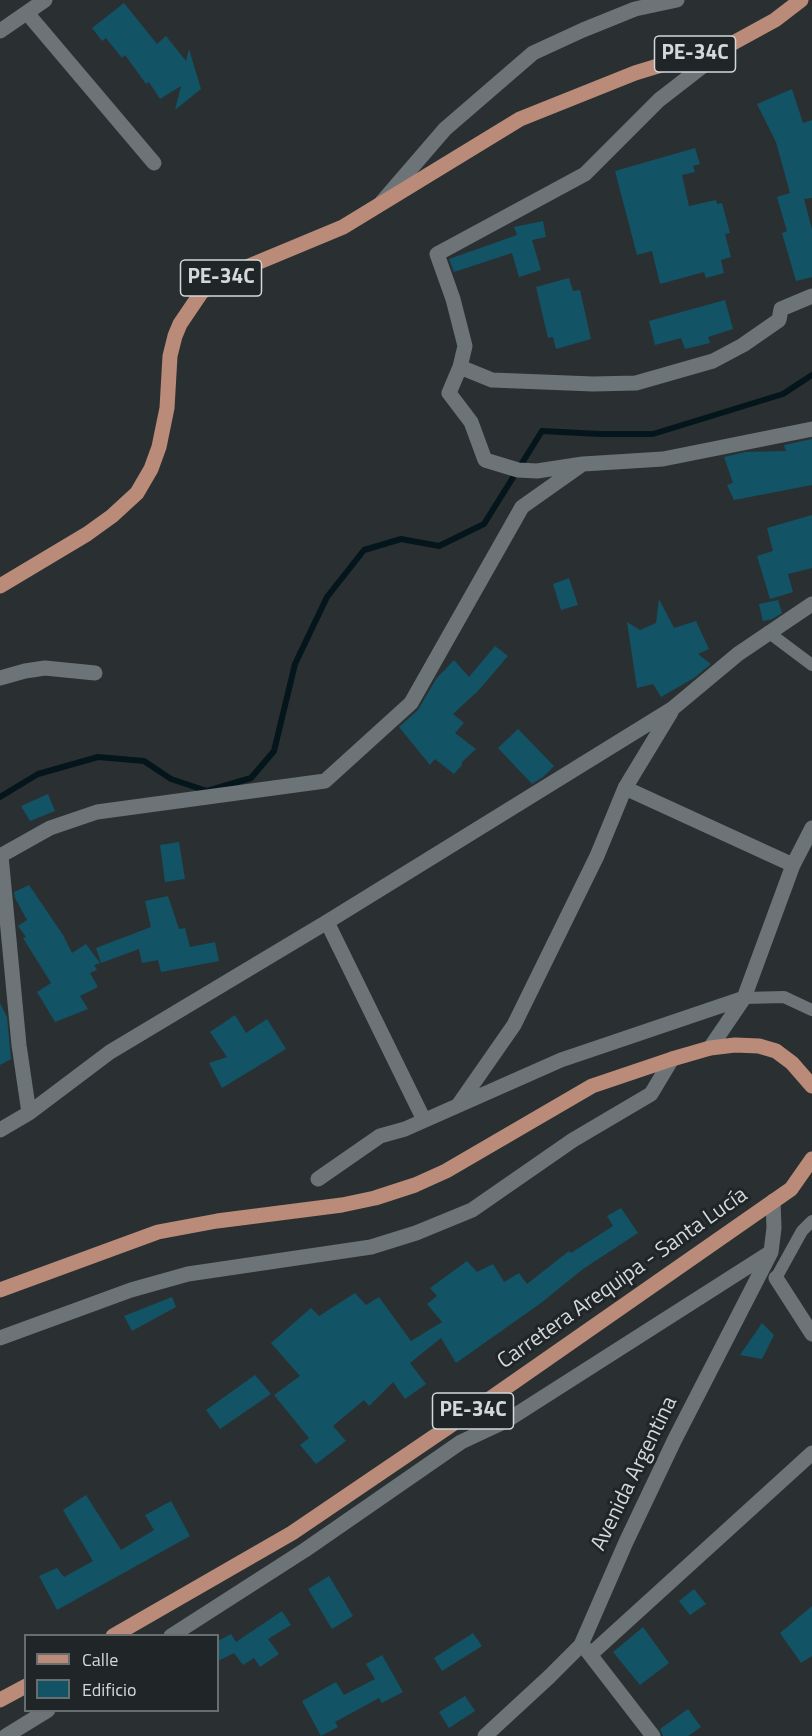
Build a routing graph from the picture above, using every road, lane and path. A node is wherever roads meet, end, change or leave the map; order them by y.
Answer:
1 (45, 0) edge
2 (677, 0) edge
3 (801, 0) edge
4 (27, 13) junction
5 (0, 31) edge
6 (733, 43) junction
7 (154, 163) dead end
8 (376, 208) junction
9 (812, 296) edge
10 (460, 367) junction
11 (812, 429) edge
12 (583, 464) junction
13 (0, 586) edge
14 (812, 604) edge
15 (768, 632) junction
16 (812, 665) edge
17 (95, 673) dead end
18 (0, 678) edge
19 (672, 709) junction
20 (625, 788) junction
21 (812, 828) edge
22 (1, 856) edge
23 (793, 865) junction
24 (327, 922) junction
25 (744, 998) junction
26 (812, 1010) edge
27 (710, 1048) junction
28 (672, 1059) junction
29 (812, 1086) edge
30 (458, 1106) junction
31 (29, 1113) junction
32 (424, 1120) junction
33 (0, 1130) edge
34 (812, 1159) edge
35 (318, 1179) dead end
36 (773, 1201) junction
37 (812, 1221) edge
38 (771, 1252) junction
39 (776, 1278) joint
40 (0, 1290) edge
41 (812, 1334) edge
42 (0, 1338) edge
43 (812, 1453) edge
44 (115, 1634) edge
45 (173, 1634) edge
46 (586, 1649) junction
47 (24, 1687) edge
48 (0, 1700) edge
49 (45, 1712) edge
50 (6, 1736) edge
51 (485, 1736) edge
52 (653, 1736) edge

1 - 4 street
2 - 8 street
3 - 6 main road, PE-34C
4 - 5 street
4 - 7 street
6 - 8 main road, PE-34C
6 - 10 street
8 - 13 main road, PE-34C
9 - 10 street
10 - 12 street
11 - 12 street
12 - 22 street
14 - 15 street
15 - 16 lane
15 - 19 street
17 - 18 street
19 - 20 street
19 - 24 street
20 - 23 street
20 - 30 street
21 - 23 street
22 - 31 street
23 - 25 street
24 - 31 street
24 - 32 street
25 - 26 lane
25 - 27 street
25 - 30 street
27 - 28 main road
27 - 29 main road
28 - 40 main road
28 - 42 street
30 - 32 street
31 - 33 street
32 - 35 street
34 - 36 main road, Carretera Arequipa - Santa Lucía / PE-34C
36 - 38 street, Avenida Argentina
36 - 44 main road, Carretera Arequipa - Santa Lucía / PE-34C
37 - 39 lane
38 - 45 street
38 - 46 street, Avenida Argentina
39 - 41 street
43 - 46 street
46 - 51 street, Avenida Argentina
46 - 52 street
47 - 48 main road
49 - 50 street

